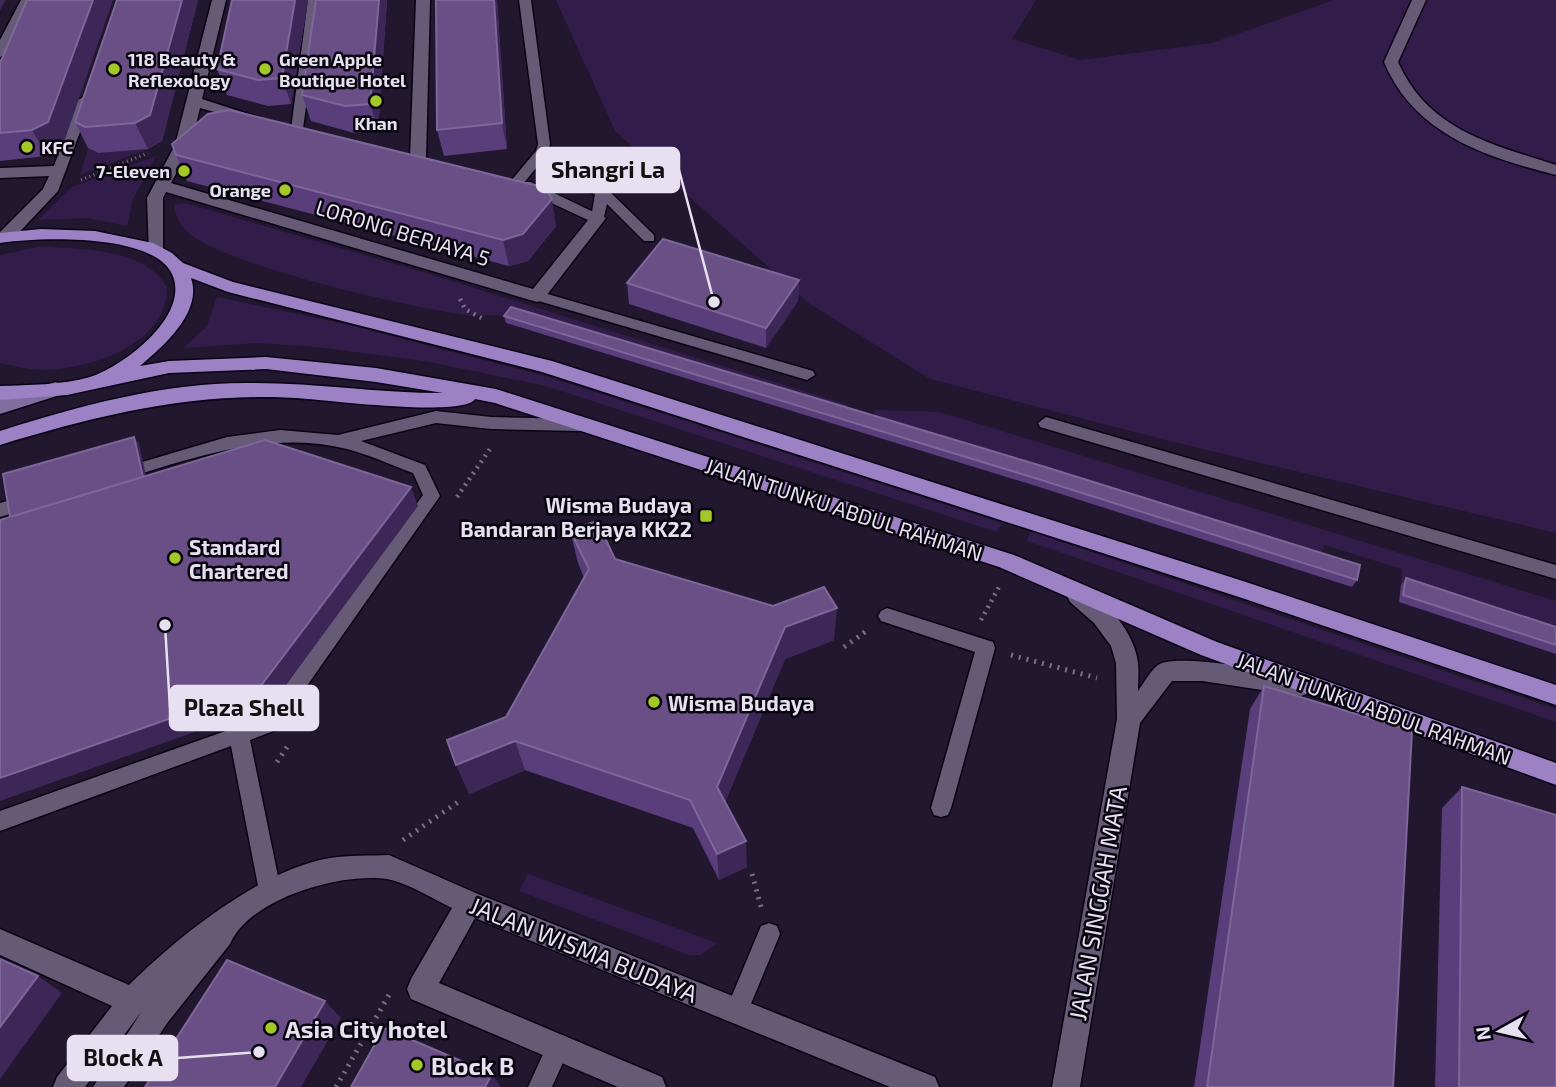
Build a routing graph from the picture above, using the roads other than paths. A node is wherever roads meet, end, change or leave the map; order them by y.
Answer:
1 (29, 0) edge
2 (219, 0) edge
3 (314, 0) edge
4 (423, 0) edge
5 (525, 0) edge
6 (1419, 0) edge
7 (0, 52) edge
8 (93, 79) edge
9 (195, 102) junction
10 (291, 127) joint
11 (418, 158) edge
12 (1556, 170) edge
13 (60, 171) junction
14 (0, 173) edge
15 (562, 177) dead end
16 (511, 180) joint
17 (160, 185) junction
18 (602, 192) junction
19 (598, 218) junction
20 (3, 237) edge
21 (649, 238) dead end
22 (155, 250) junction
23 (177, 267) junction
24 (537, 296) junction
25 (807, 375) dead end
26 (105, 379) junction
27 (62, 388) junction
28 (0, 393) edge
29 (496, 396) junction
30 (0, 407) edge
31 (1046, 423) dead end
32 (579, 425) junction
33 (0, 438) edge
34 (338, 441) junction
35 (102, 480) edge
36 (51, 495) edge
37 (0, 510) edge
38 (1556, 572) edge
39 (1078, 596) junction
40 (887, 616) dead end
41 (1315, 689) junction
42 (1556, 695) edge
43 (1129, 719) junction
44 (239, 736) junction
45 (1556, 774) edge
46 (941, 808) dead end
47 (0, 821) edge
48 (270, 891) junction
49 (469, 904) junction
50 (243, 910) junction
51 (769, 934) dead end
52 (0, 942) edge
53 (133, 1001) junction
54 (737, 1010) junction
55 (558, 1047) junction
56 (67, 1087) edge
57 (107, 1087) edge
58 (540, 1087) edge
59 (652, 1087) edge
60 (925, 1087) edge
61 (1066, 1087) edge

1 - 7 street
2 - 9 street
3 - 10 lane
4 - 11 street
5 - 16 lane
6 - 12 street
8 - 13 street
9 - 10 street
9 - 17 street
13 - 14 street
13 - 20 street
15 - 18 lane
16 - 19 street
17 - 22 street
17 - 24 street, LORONG BERJAYA 5
18 - 19 lane
18 - 21 lane
19 - 24 street
20 - 22 main road
22 - 23 main road
23 - 26 main road
23 - 42 main road
24 - 25 lane
26 - 27 main road, JALAN TUNKU ABDUL RAHMAN
26 - 29 main road, JALAN TUNKU ABDUL RAHMAN
27 - 28 main road, JALAN TUNKU ABDUL RAHMAN
27 - 30 street
29 - 32 main road, JALAN TUNKU ABDUL RAHMAN
29 - 33 main road
31 - 38 lane
32 - 34 lane
32 - 39 main road, JALAN TUNKU ABDUL RAHMAN
34 - 35 lane
34 - 44 lane
36 - 37 lane
39 - 41 main road, JALAN TUNKU ABDUL RAHMAN
39 - 43 street, JALAN SINGGAH MATA
40 - 46 lane
41 - 43 street, JALAN SINGGAH MATA
41 - 45 main road, JALAN TUNKU ABDUL RAHMAN
43 - 61 street, JALAN SINGGAH MATA
44 - 47 lane
44 - 48 lane
48 - 49 street, JALAN WISMA BUDAYA
48 - 50 street, JALAN WISMA BUDAYA
49 - 54 street, JALAN WISMA BUDAYA
49 - 55 street
50 - 53 street
50 - 57 street
51 - 54 lane
52 - 53 street
53 - 56 street
54 - 60 street, JALAN WISMA BUDAYA
55 - 58 lane
55 - 59 street

